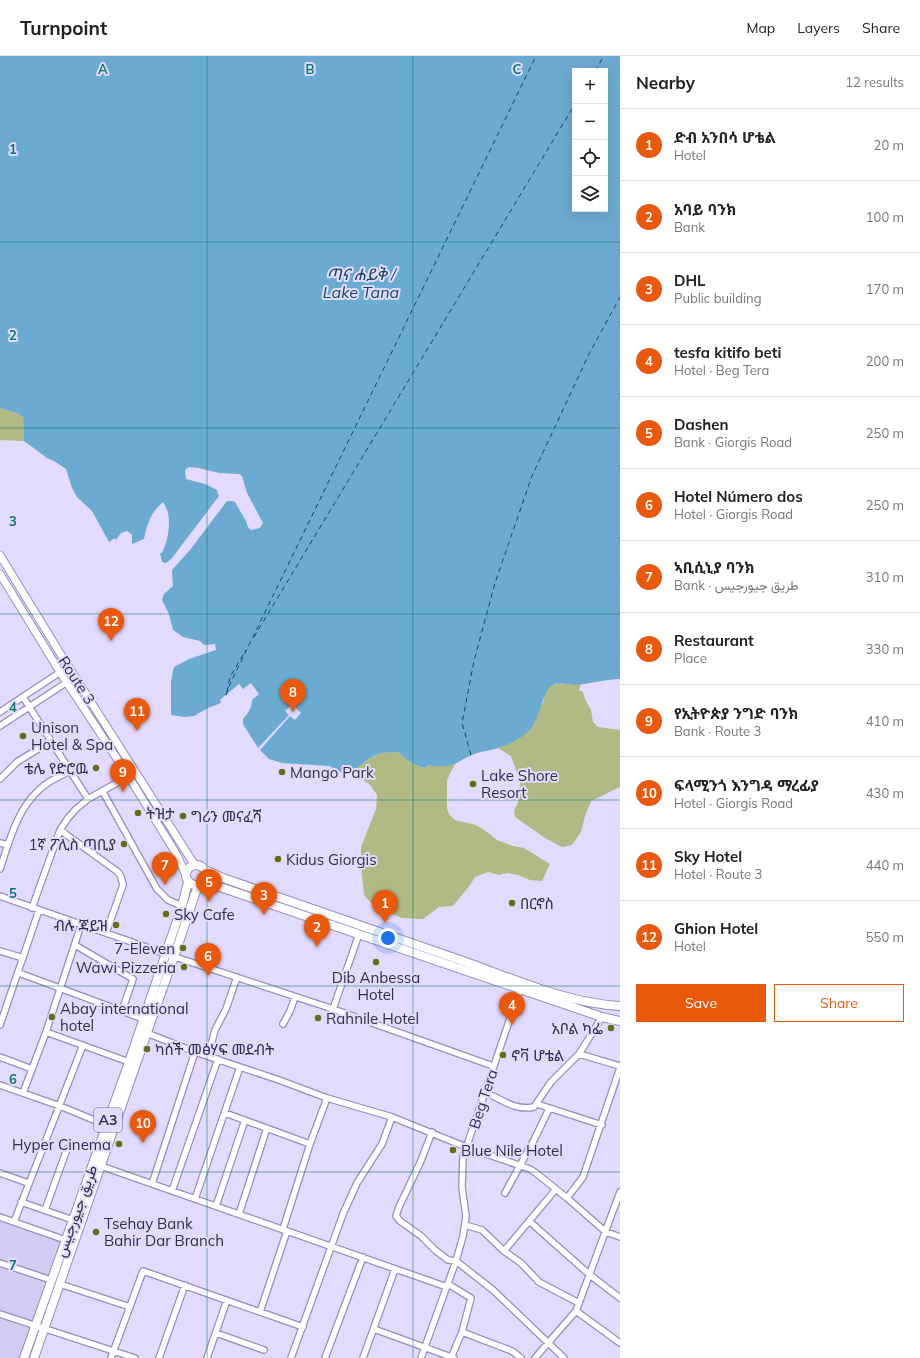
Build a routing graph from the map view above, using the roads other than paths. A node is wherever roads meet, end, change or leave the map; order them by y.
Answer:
1 (0, 555) edge
2 (0, 574) edge
3 (68, 667) junction
4 (60, 672) junction
5 (75, 677) junction
6 (67, 682) junction
7 (23, 697) junction
8 (29, 707) junction
9 (0, 712) edge
10 (0, 726) edge
11 (51, 741) junction
12 (70, 770) junction
13 (136, 772) junction
14 (129, 777) junction
15 (0, 779) edge
16 (103, 792) junction
17 (88, 799) junction
18 (60, 830) junction
19 (0, 843) edge
20 (8, 846) junction
21 (194, 864) junction
22 (0, 870) edge
23 (205, 870) junction
24 (185, 873) junction
25 (188, 882) junction
26 (201, 884) junction
27 (252, 888) junction
28 (0, 896) edge
29 (249, 897) junction
30 (182, 906) junction
31 (32, 908) junction
32 (39, 910) junction
33 (81, 925) junction
34 (355, 929) junction
35 (106, 933) junction
36 (75, 945) junction
37 (0, 951) edge
38 (166, 954) junction
39 (174, 957) junction
40 (23, 958) junction
41 (19, 973) junction
42 (236, 977) junction
43 (521, 985) junction
44 (60, 989) junction
45 (294, 997) junction
46 (620, 1007) edge
47 (333, 1009) junction
48 (122, 1011) junction
49 (602, 1017) junction
50 (147, 1020) junction
51 (620, 1020) edge
52 (283, 1024) dead end
53 (0, 1025) edge
54 (46, 1032) junction
55 (143, 1032) junction
56 (83, 1046) junction
57 (195, 1052) junction
58 (579, 1054) junction
59 (208, 1056) junction
60 (0, 1057) edge
61 (218, 1059) junction
62 (128, 1062) junction
63 (493, 1066) junction
64 (240, 1067) junction
65 (620, 1067) edge
66 (32, 1069) junction
67 (0, 1085) edge
68 (486, 1092) junction
69 (23, 1093) junction
70 (327, 1098) junction
71 (537, 1104) junction
72 (60, 1106) junction
73 (549, 1109) junction
74 (225, 1113) junction
75 (392, 1117) junction
76 (245, 1120) junction
77 (106, 1125) junction
78 (602, 1125) junction
79 (267, 1128) junction
80 (432, 1132) junction
81 (310, 1144) junction
82 (466, 1147) junction
83 (67, 1149) dead end
84 (93, 1163) junction
85 (101, 1166) junction
86 (520, 1166) junction
87 (0, 1173) edge
88 (28, 1183) junction
89 (152, 1184) junction
90 (556, 1189) junction
91 (172, 1191) junction
92 (620, 1192) edge
93 (505, 1193) dead end
94 (568, 1198) junction
95 (195, 1199) junction
96 (21, 1202) junction
97 (618, 1202) edge
98 (216, 1206) junction
99 (45, 1210) junction
100 (239, 1214) junction
101 (0, 1217) edge
102 (73, 1220) junction
103 (529, 1221) junction
104 (14, 1222) junction
105 (465, 1225) junction
106 (285, 1230) junction
107 (606, 1232) junction
108 (620, 1237) edge
109 (66, 1240) junction
110 (74, 1243) junction
111 (331, 1246) junction
112 (504, 1251) junction
113 (363, 1257) junction
114 (456, 1261) junction
115 (0, 1263) edge
116 (395, 1269) junction
117 (590, 1275) junction
118 (51, 1280) junction
119 (60, 1284) junction
120 (448, 1285) junction
121 (185, 1286) junction
122 (620, 1298) edge
123 (227, 1300) junction
124 (579, 1303) junction
125 (130, 1308) junction
126 (576, 1311) junction
127 (260, 1312) junction
128 (0, 1314) edge
129 (34, 1325) junction
130 (44, 1327) junction
131 (302, 1327) junction
132 (374, 1329) junction
133 (462, 1332) junction
134 (216, 1333) junction
135 (548, 1343) junction
136 (620, 1343) edge
137 (424, 1348) junction
138 (264, 1350) dead end
139 (114, 1351) junction
140 (24, 1358) edge
141 (34, 1358) edge
142 (111, 1358) edge
143 (135, 1358) edge
144 (159, 1358) edge
145 (207, 1358) edge
146 (291, 1358) edge
147 (325, 1358) edge
148 (363, 1358) edge
149 (421, 1358) edge
150 (452, 1358) edge
151 (521, 1358) edge
152 (535, 1358) edge
153 (564, 1358) edge

1 - 3 main road, Route 3
2 - 4 main road
3 - 4 street
3 - 5 main road, Route 3
4 - 6 main road
4 - 7 street
5 - 6 street
5 - 13 main road, Route 3
6 - 8 street
6 - 14 main road
7 - 8 street
7 - 9 street
8 - 10 street
8 - 11 street
11 - 12 street
11 - 15 street
12 - 17 street
12 - 20 street
13 - 14 street
13 - 21 main road, Route 3
14 - 16 street
14 - 24 main road
16 - 17 street
16 - 30 street
17 - 18 street
18 - 31 street
18 - 35 street
19 - 20 street
20 - 22 street
21 - 23 highway
21 - 24 highway
23 - 26 highway, A3
23 - 27 highway
24 - 25 highway
25 - 26 highway
25 - 30 highway, طريق جيورجيس / A3
26 - 29 highway
26 - 39 highway, A3
27 - 29 highway
27 - 34 highway
28 - 31 street
29 - 34 highway
30 - 38 highway, طريق جيورجيس / A3
31 - 32 street
32 - 33 street
32 - 40 street
33 - 35 street
33 - 36 street
34 - 43 highway
34 - 47 street
35 - 38 street
36 - 44 street
36 - 48 street
37 - 40 street
38 - 39 street
38 - 50 highway, طريق جيورجيس / A3
39 - 42 street
39 - 50 highway, A3
40 - 41 street
41 - 44 street
41 - 53 street
42 - 45 street
42 - 59 street
43 - 46 highway
43 - 49 highway
43 - 63 street, Beg Tera
44 - 48 street
44 - 54 street
45 - 47 street
45 - 52 street
46 - 51 highway
47 - 63 street
48 - 50 street
49 - 51 highway
49 - 58 street
50 - 55 highway, طريق جيورجيس / A3
54 - 56 street
54 - 66 street
55 - 57 street
55 - 62 highway, طريق جيورجيس / A3
55 - 85 highway, A3
56 - 62 street
56 - 72 street
57 - 59 street
57 - 89 street
58 - 65 street
58 - 71 street
59 - 61 street
60 - 66 street
61 - 64 street
61 - 91 street
62 - 77 highway, طريق جيورجيس / A3
63 - 68 street, Beg Tera
64 - 70 street
64 - 74 street
65 - 78 street
66 - 69 street
67 - 69 street
68 - 71 street
68 - 82 street, Beg Tera
69 - 72 street
70 - 75 street
70 - 81 street
71 - 73 street
72 - 77 street
72 - 88 street
73 - 78 street
73 - 86 street
74 - 76 street
74 - 95 street
75 - 80 street
75 - 111 street
76 - 79 street
76 - 98 street
77 - 84 highway, طريق جيورجيس / A3
78 - 94 street
79 - 81 street
79 - 100 street
80 - 82 street
80 - 114 street
81 - 106 street
82 - 86 street
82 - 105 street, Beg Tera
83 - 99 street
84 - 85 street
84 - 102 highway, طريق جيورجيس / A3
85 - 89 street
85 - 110 highway, A3
86 - 90 street
86 - 93 street
87 - 88 street
88 - 96 street
89 - 91 street
90 - 94 street
90 - 103 street
91 - 95 street
92 - 97 street
94 - 107 street
95 - 98 street
96 - 99 street
96 - 104 street
97 - 107 street
98 - 100 street
99 - 102 street
100 - 106 street
101 - 104 street
102 - 109 highway, طريق جيورجيس / A3
103 - 112 street
103 - 117 street
104 - 109 street
105 - 112 street
105 - 114 street, Beg Tera
106 - 111 street
106 - 127 street
107 - 108 street
107 - 117 street
109 - 110 street
109 - 118 highway, طريق جيورجيس / A3
110 - 119 highway, A3
111 - 113 street
111 - 131 street
112 - 124 street
113 - 116 street
113 - 147 street
114 - 120 street, Beg Tera
114 - 135 street
115 - 118 street
116 - 120 street
116 - 132 street
117 - 122 street
117 - 124 street
118 - 129 highway, طريق جيورجيس / A3
119 - 125 street
119 - 130 highway, A3
120 - 133 street
120 - 137 street, Beg Tera
121 - 123 street
121 - 125 street
121 - 144 street
123 - 127 street
123 - 134 street
124 - 126 street
125 - 139 street
126 - 135 street
126 - 136 street
127 - 131 street
128 - 129 street
129 - 130 street
129 - 140 highway, طريق جيورجيس / A3
130 - 139 street
130 - 141 highway, A3
131 - 146 street
132 - 137 street
132 - 148 street
133 - 150 street
133 - 151 street
134 - 138 street
134 - 145 street
135 - 152 street
135 - 153 street
137 - 149 street, Beg Tera
137 - 150 street
139 - 142 street
139 - 143 street

